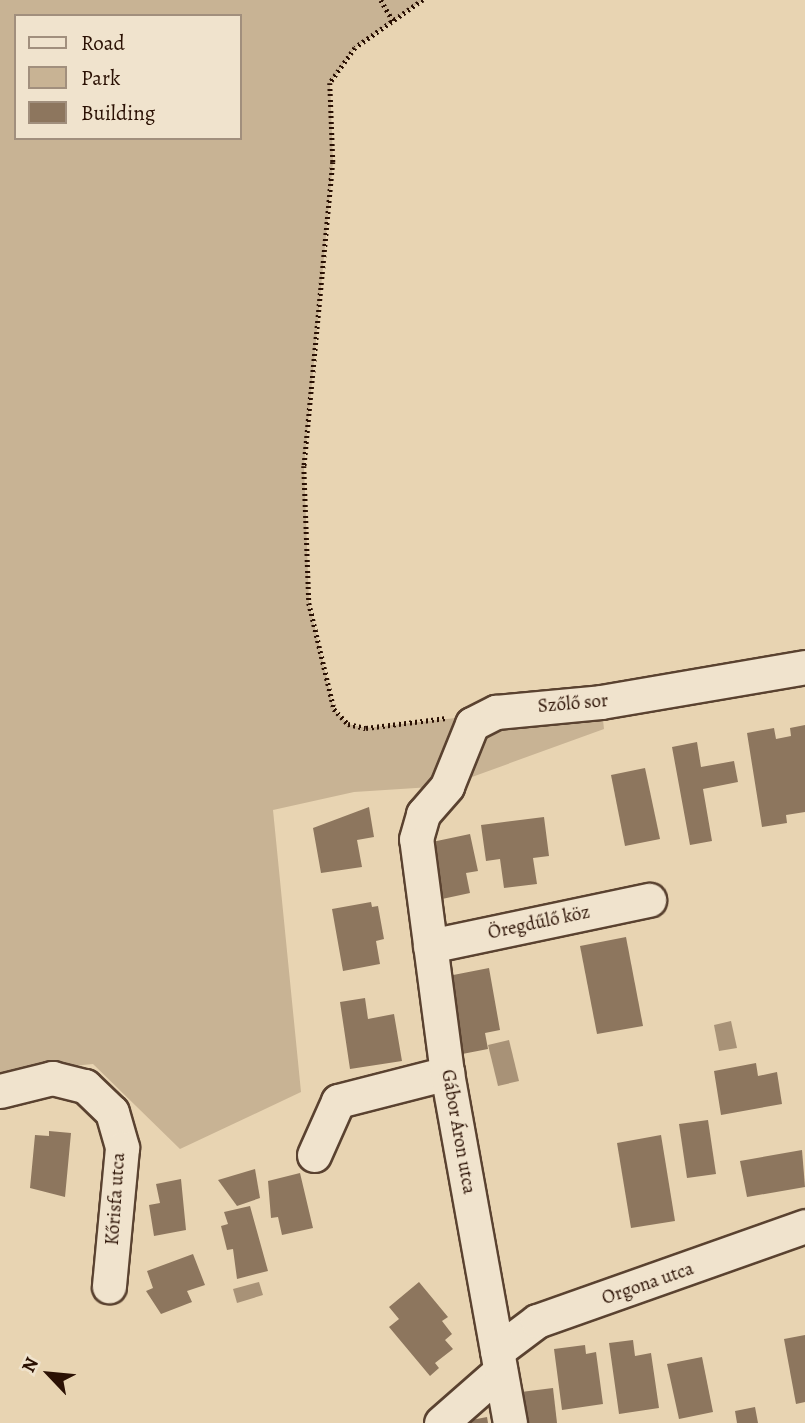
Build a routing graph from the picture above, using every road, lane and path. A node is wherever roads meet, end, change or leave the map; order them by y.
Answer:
1 (381, 0) edge
2 (423, 0) edge
3 (393, 21) junction
4 (805, 667) edge
5 (451, 718) dead end
6 (416, 839) joint
7 (649, 900) dead end
8 (430, 946) junction
9 (447, 1073) junction
10 (0, 1091) edge
11 (314, 1155) dead end
12 (805, 1226) edge
13 (109, 1286) dead end
14 (498, 1361) junction
15 (441, 1423) edge
16 (510, 1423) edge

1 - 3 path
2 - 3 path
3 - 5 path
4 - 6 street, Szőlő sor
6 - 8 street, Gábor Áron utca
7 - 8 street, Öregdűlő köz
8 - 9 street, Gábor Áron utca
9 - 11 street
9 - 14 street, Gábor Áron utca
10 - 13 street, Kőrisfa utca
12 - 14 street, Orgona utca
14 - 15 street, Orgona utca
14 - 16 street, Gábor Áron utca

